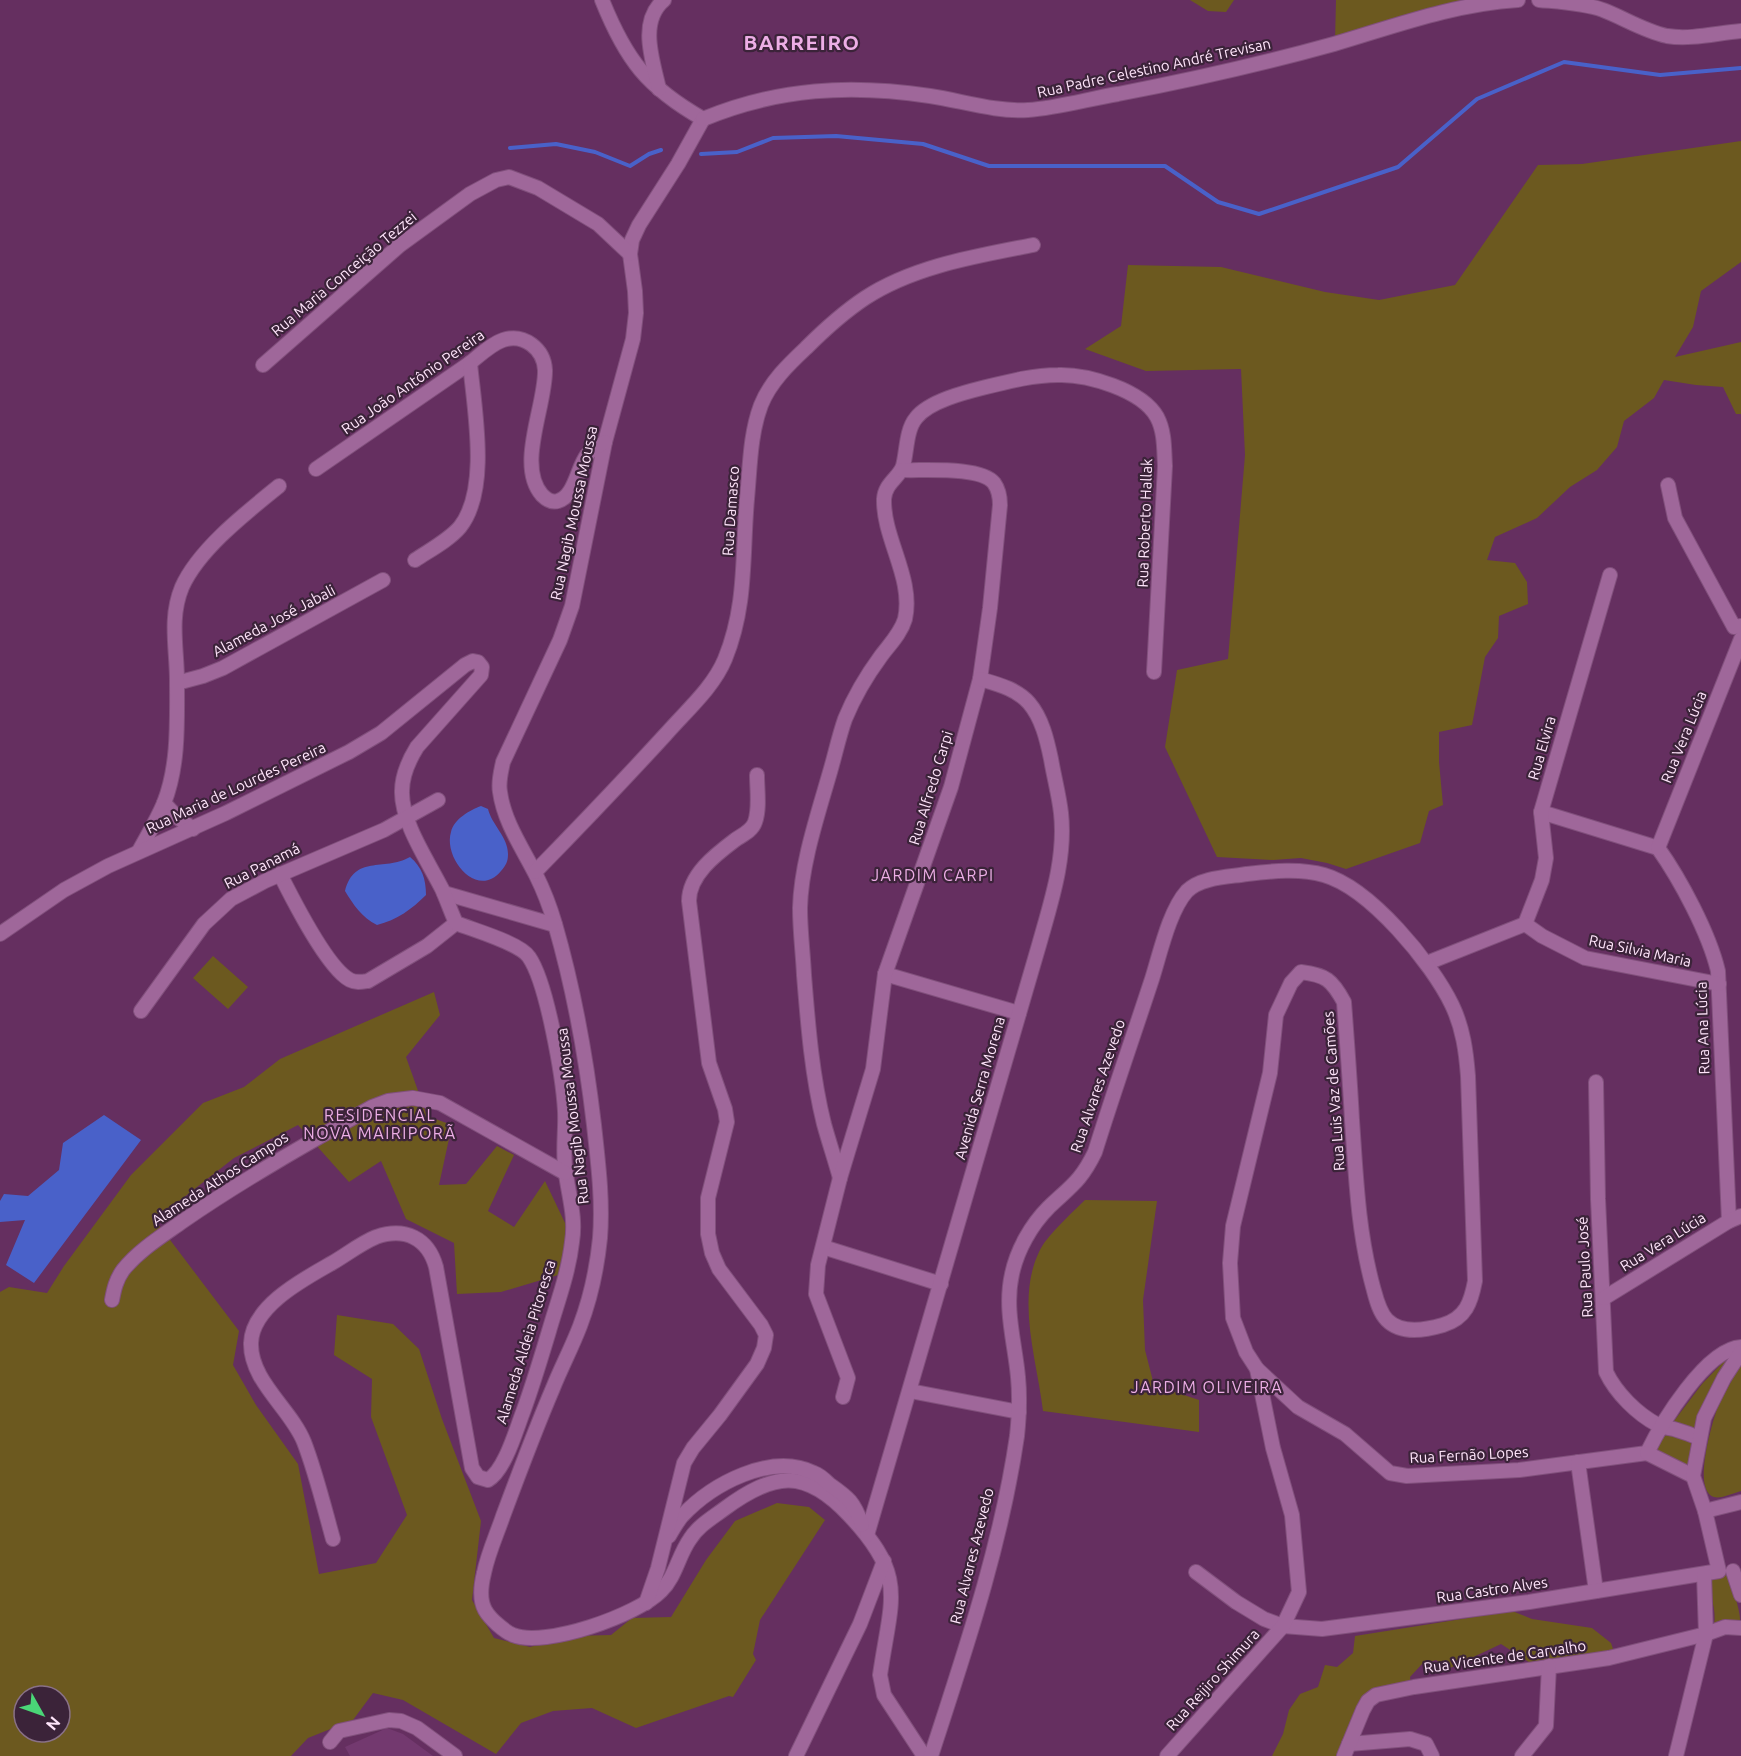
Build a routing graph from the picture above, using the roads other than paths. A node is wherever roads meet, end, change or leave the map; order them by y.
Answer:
1 (602, 0) edge
2 (664, 0) edge
3 (1518, 0) edge
4 (1539, 0) edge
5 (1578, 2) edge
6 (1741, 31) edge
7 (660, 91) junction
8 (703, 119) junction
9 (1033, 245) dead end
10 (630, 254) junction
11 (470, 363) junction
12 (263, 365) dead end
13 (605, 442) junction
14 (316, 469) dead end
15 (902, 470) junction
16 (1668, 485) dead end
17 (279, 486) dead end
18 (416, 560) dead end
19 (1610, 575) dead end
20 (382, 580) dead end
21 (1741, 626) edge
22 (1741, 639) edge
23 (1154, 672) dead end
24 (980, 679) junction
25 (177, 683) junction
26 (757, 776) dead end
27 (438, 800) dead end
28 (164, 802) junction
29 (1541, 812) junction
30 (407, 818) junction
31 (193, 829) junction
32 (1658, 848) junction
33 (139, 851) junction
34 (535, 872) junction
35 (280, 874) junction
36 (444, 893) junction
37 (456, 923) junction
38 (1526, 924) junction
39 (555, 925) junction
40 (0, 934) edge
41 (1427, 963) junction
42 (885, 974) junction
43 (1719, 984) junction
44 (141, 1011) dead end
45 (1019, 1012) junction
46 (1596, 1082) dead end
47 (565, 1173) junction
48 (840, 1178) junction
49 (1735, 1219) edge
50 (824, 1247) junction
51 (941, 1284) junction
52 (1604, 1298) junction
53 (112, 1300) dead end
54 (1741, 1349) edge
55 (1257, 1369) junction
56 (910, 1391) junction
57 (843, 1397) dead end
58 (1019, 1412) junction
59 (1660, 1426) junction
60 (1699, 1438) junction
61 (1647, 1453) junction
62 (1578, 1462) junction
63 (1693, 1476) junction
64 (1741, 1502) edge
65 (1705, 1511) junction
66 (866, 1534) junction
67 (333, 1539) dead end
68 (663, 1545) junction
69 (884, 1561) junction
70 (1731, 1570) edge
71 (1196, 1572) dead end
72 (1704, 1574) junction
73 (1596, 1591) junction
74 (1741, 1595) edge
75 (645, 1605) junction
76 (1283, 1626) junction
77 (1741, 1628) edge
78 (1707, 1634) junction
79 (1549, 1666) junction
80 (330, 1742) dead end
81 (1347, 1750) edge
82 (455, 1756) edge
83 (796, 1756) edge
84 (924, 1756) edge
85 (931, 1756) edge
86 (1167, 1756) edge
87 (1432, 1756) edge
88 (1522, 1756) edge
89 (1676, 1756) edge

1 - 7 street
2 - 7 street
3 - 8 street, Rua Padre Celestino André Trevisan
4 - 5 street
5 - 6 street
7 - 8 street
8 - 10 street, Rua Nagib Moussa Moussa
9 - 34 street, Rua Damasco
10 - 12 street, Rua Maria Conceição Tezzei
10 - 13 street, Rua Nagib Moussa Moussa
11 - 13 street, Rua João Antônio Pereira
11 - 14 street, Rua João Antônio Pereira
11 - 18 street
13 - 34 street, Rua Nagib Moussa Moussa
15 - 23 street, Rua Roberto Hallak
15 - 24 street, Rua Alfredo Carpi
15 - 48 street
16 - 21 street
17 - 25 street
19 - 29 street, Rua Elvira
20 - 25 street, Alameda José Jabali
22 - 32 street, Rua Vera Lúcia
24 - 42 street, Rua Alfredo Carpi
24 - 45 street, Avenida Serra Morena
25 - 28 street
26 - 68 street
27 - 30 street, Rua Panamá
28 - 31 street
28 - 33 street
29 - 32 street
29 - 38 street
30 - 31 street, Rua Maria de Lourdes Pereira
30 - 35 street, Rua Panamá
30 - 36 street
31 - 33 street, Rua Maria de Lourdes Pereira
32 - 43 street, Rua Ana Lúcia
33 - 40 street, Rua Maria de Lourdes Pereira
34 - 39 street, Rua Nagib Moussa Moussa
35 - 37 street
35 - 44 street, Rua Panamá
36 - 37 street
36 - 39 street
37 - 47 street, Alameda Aldeia Pitoresca
38 - 41 street
38 - 43 street, Rua Silvia Maria
39 - 75 street, Rua Nagib Moussa Moussa
41 - 55 street, Rua Luis Vaz de Camões
41 - 58 street, Rua Alvares Azevedo
42 - 45 street
42 - 48 street, Rua Alfredo Carpi
43 - 49 street, Rua Ana Lúcia
45 - 51 street, Avenida Serra Morena
46 - 52 street, Rua Paulo José
47 - 53 street, Alameda Athos Campos
47 - 67 street, Alameda Aldeia Pitoresca
48 - 50 street, Rua Alfredo Carpi
49 - 52 street, Rua Vera Lúcia
50 - 51 street
50 - 57 street, Rua Alfredo Carpi
51 - 56 street, Avenida Serra Morena
52 - 59 street, Rua Paulo José
54 - 59 street
54 - 60 street
55 - 62 street, Rua Fernão Lopes
55 - 76 street, Rua Luis Vaz de Camões
56 - 58 street
56 - 66 street, Avenida Serra Morena
58 - 85 street, Rua Alvares Azevedo
59 - 60 street
59 - 61 street
60 - 63 street
61 - 62 street, Rua Fernão Lopes
61 - 63 street
62 - 73 street
63 - 65 street
64 - 65 street
65 - 70 street
66 - 68 street
66 - 69 street, Rua Nagib Moussa Moussa
66 - 75 street, Rua Nagib Moussa Moussa
68 - 75 street
69 - 83 street
69 - 84 street, Rua Nagib Moussa Moussa
70 - 72 street, Rua Castro Alves
70 - 74 street
71 - 76 street, Rua Castro Alves
72 - 73 street, Rua Castro Alves
72 - 78 street
73 - 76 street, Rua Castro Alves
76 - 86 street, Rua Reijiro Shimura
77 - 78 street, Rua Vicente de Carvalho
78 - 79 street, Rua Vicente de Carvalho
78 - 89 street
79 - 81 street, Rua Vicente de Carvalho
79 - 88 street
80 - 82 street
81 - 87 street

